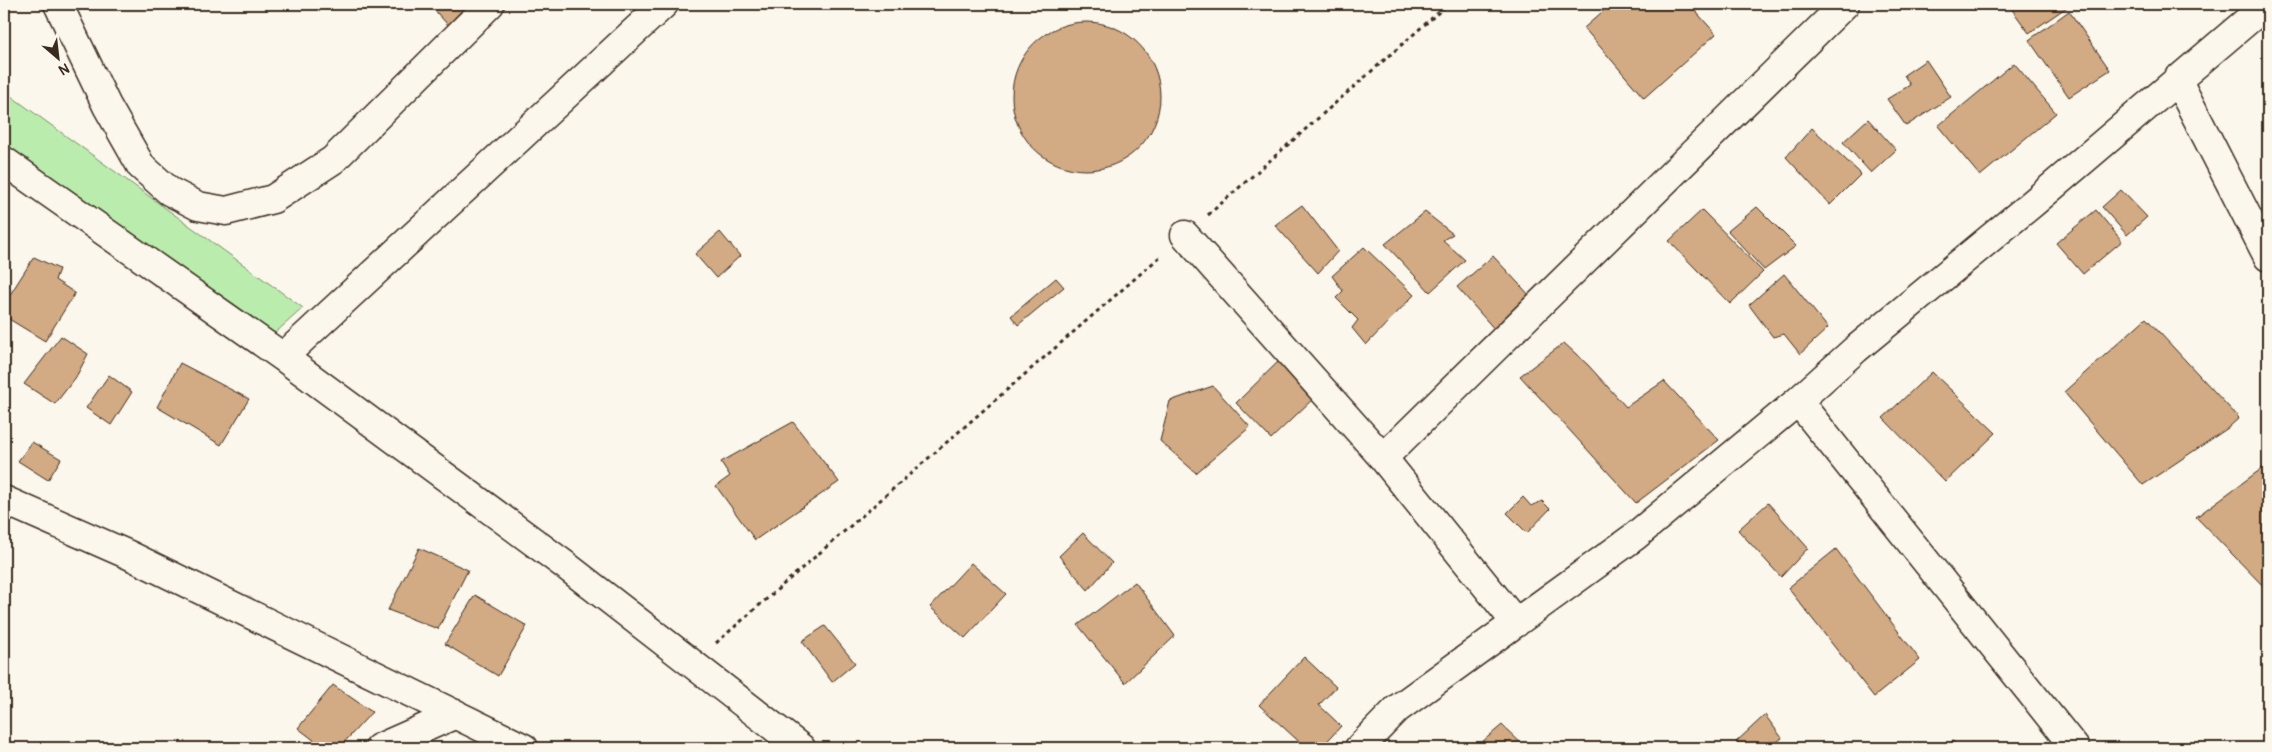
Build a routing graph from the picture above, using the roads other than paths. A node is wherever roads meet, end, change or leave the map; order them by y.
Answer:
1 (58, 4) edge
2 (490, 4) edge
3 (664, 4) edge
4 (1846, 4) edge
5 (2267, 4) edge
6 (2177, 79) junction
7 (4, 161) edge
8 (1185, 235) road end
9 (2268, 257) edge
10 (283, 356) junction
11 (1798, 401) junction
12 (1383, 458) junction
13 (4, 500) edge
14 (1516, 623) junction
15 (456, 714) junction
16 (379, 748) edge
17 (524, 748) edge
18 (802, 748) edge
19 (1359, 748) edge
20 (2075, 748) edge

1 - 2 street
3 - 10 street
4 - 12 street
5 - 6 street
6 - 9 street
6 - 11 street
7 - 10 street
8 - 12 street
10 - 18 street
11 - 14 street
11 - 20 street
12 - 14 street
13 - 15 street
14 - 19 street
15 - 16 street
15 - 17 street

